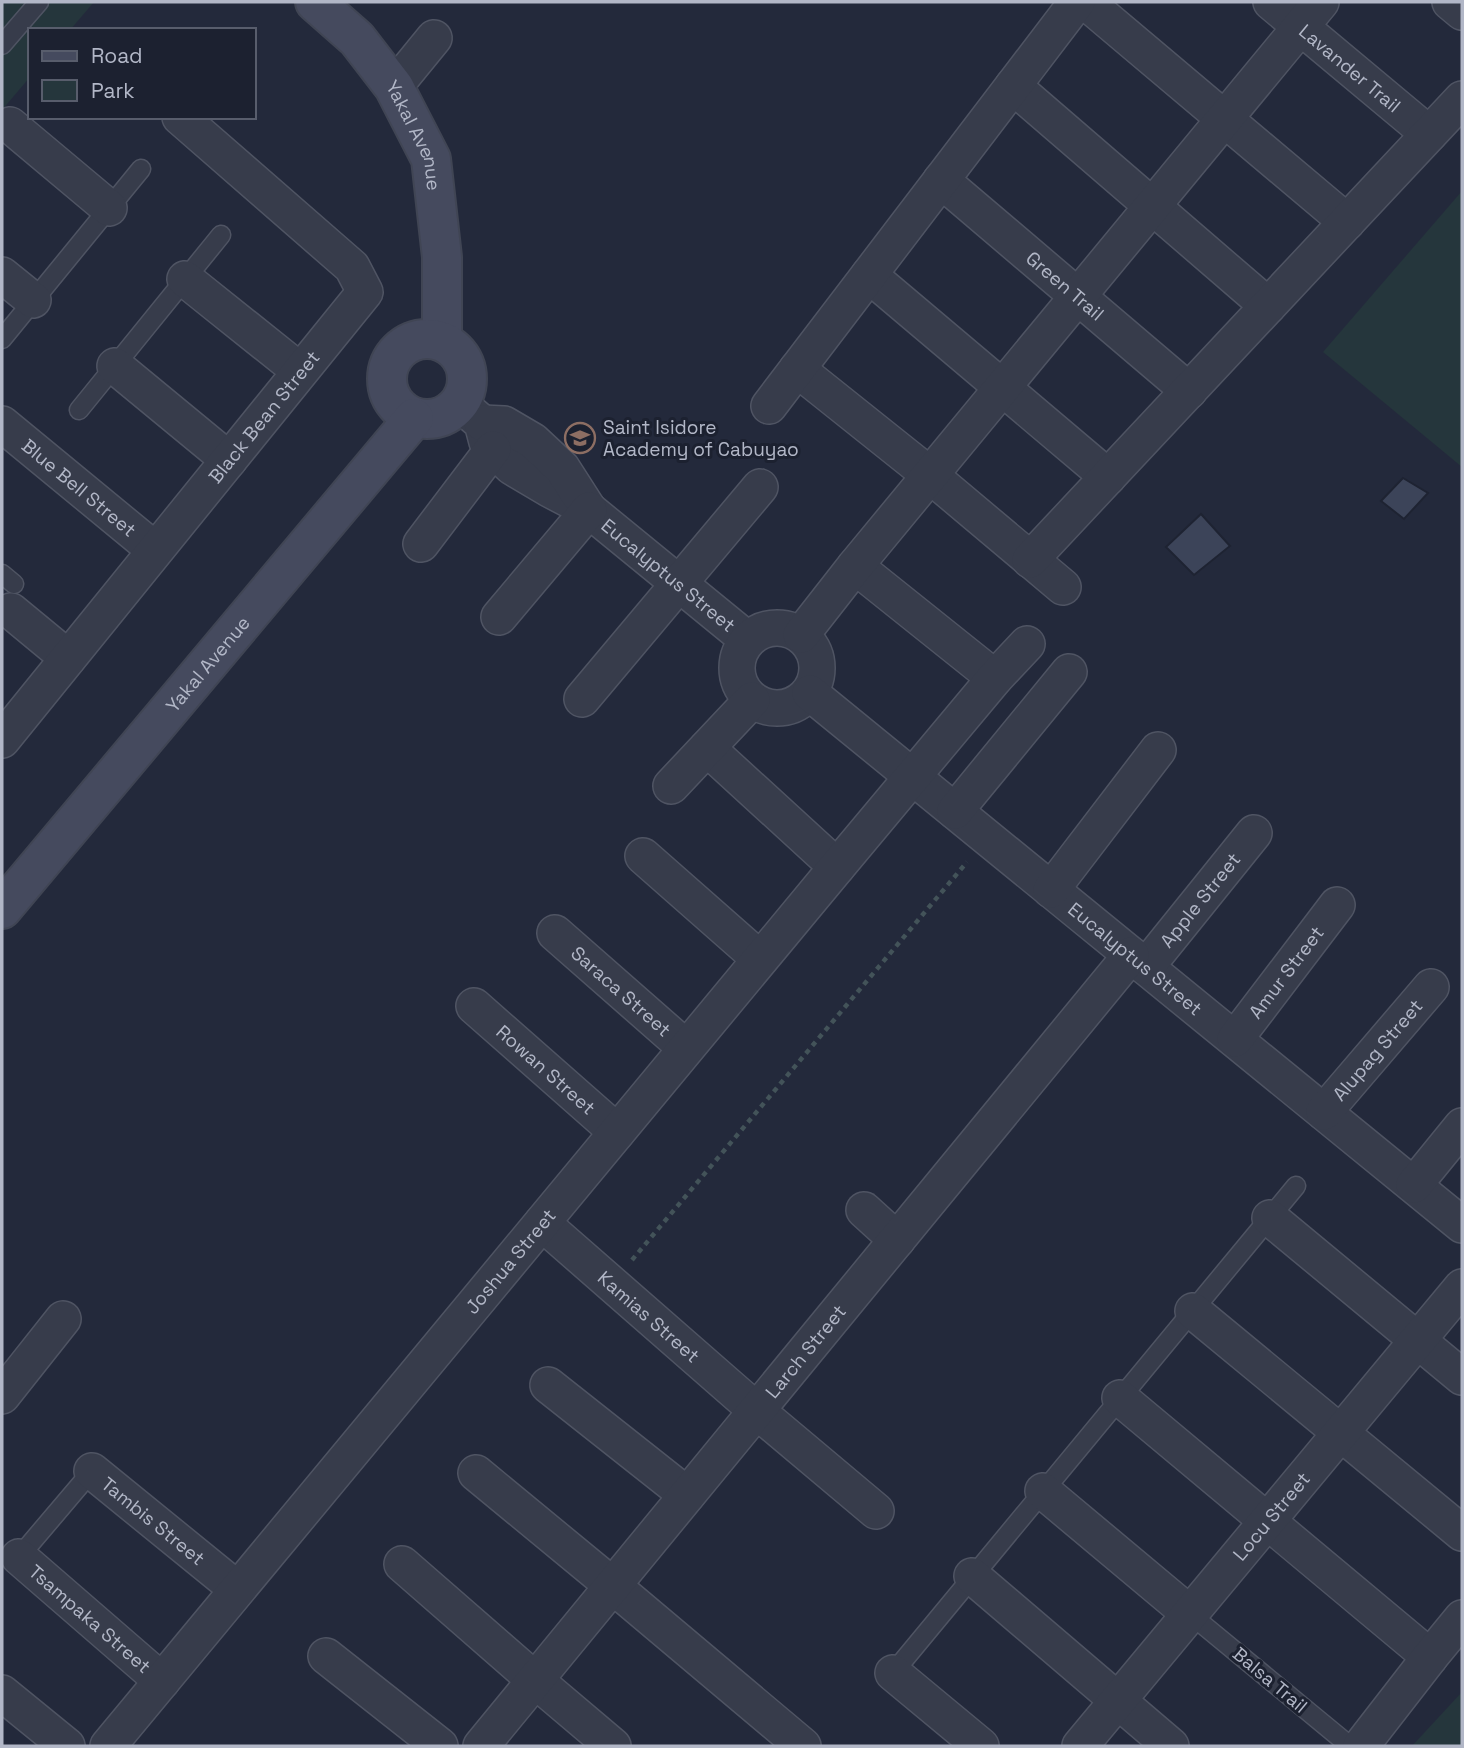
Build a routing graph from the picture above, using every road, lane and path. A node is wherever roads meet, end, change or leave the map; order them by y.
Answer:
1 (38, 2) edge
2 (315, 2) edge
3 (1077, 2) edge
4 (1086, 2) edge
5 (1271, 2) edge
6 (1450, 2) edge
7 (1462, 12) edge
8 (1311, 14) edge
9 (434, 38) dead end
10 (2, 45) edge
11 (1013, 86) junction
12 (394, 87) junction
13 (1462, 99) edge
14 (186, 119) edge
15 (1224, 119) junction
16 (14, 121) edge
17 (218, 130) edge
18 (1429, 134) junction
19 (141, 169) dead end
20 (941, 180) junction
21 (1153, 206) junction
22 (109, 208) junction
23 (1347, 222) junction
24 (221, 235) dead end
25 (2, 275) edge
26 (869, 275) junction
27 (185, 279) junction
28 (1078, 297) junction
29 (33, 300) junction
30 (1268, 306) junction
31 (2, 339) edge
32 (442, 341) junction
33 (115, 366) junction
34 (797, 369) junction
35 (300, 371) junction
36 (1003, 388) junction
37 (1188, 391) junction
38 (769, 406) dead end
39 (79, 410) dead end
40 (414, 418) junction
41 (2, 424) edge
42 (478, 425) junction
43 (229, 460) junction
44 (931, 476) junction
45 (1108, 477) junction
46 (760, 487) dead end
47 (589, 510) junction
48 (421, 544) dead end
49 (155, 550) junction
50 (1030, 560) junction
51 (855, 566) junction
52 (678, 584) junction
53 (1063, 587) dead end
54 (9, 590) edge
55 (499, 617) dead end
56 (801, 635) junction
57 (748, 640) junction
58 (1027, 645) dead end
59 (68, 657) junction
60 (1069, 672) dead end
61 (995, 678) junction
62 (810, 692) junction
63 (582, 699) dead end
64 (752, 700) junction
65 (3, 734) edge
66 (707, 748) junction
67 (1158, 750) dead end
68 (912, 776) junction
69 (671, 786) dead end
70 (955, 811) junction
71 (1254, 833) dead end
72 (988, 838) junction
73 (643, 856) dead end
74 (837, 867) junction
75 (1051, 890) junction
76 (5, 899) edge
77 (1337, 905) dead end
78 (555, 933) dead end
79 (761, 959) junction
80 (1139, 961) junction
81 (1431, 987) dead end
82 (474, 1006) dead end
83 (1235, 1039) junction
84 (686, 1048) junction
85 (1324, 1112) junction
86 (1462, 1126) edge
87 (617, 1132) junction
88 (1414, 1185) junction
89 (1296, 1186) dead end
90 (864, 1210) dead end
91 (1270, 1218) junction
92 (542, 1223) junction
93 (1462, 1225) edge
94 (897, 1240) junction
95 (611, 1284) junction
96 (1462, 1287) edge
97 (1194, 1311) junction
98 (63, 1319) dead end
99 (1418, 1340) junction
100 (1462, 1377) edge
101 (548, 1385) dead end
102 (2, 1396) edge
103 (1120, 1398) junction
104 (757, 1411) junction
105 (1341, 1433) junction
106 (92, 1471) joint
107 (476, 1473) dead end
108 (1043, 1491) junction
109 (687, 1496) junction
110 (876, 1511) dead end
111 (1267, 1520) junction
112 (1462, 1533) edge
113 (19, 1557) joint
114 (402, 1564) dead end
115 (972, 1576) junction
116 (613, 1586) junction
117 (237, 1589) junction
118 (1190, 1614) junction
119 (1462, 1618) edge
120 (326, 1656) dead end
121 (1430, 1657) junction
122 (893, 1674) joint
123 (535, 1680) junction
124 (162, 1681) junction
125 (2, 1693) edge
126 (1118, 1701) junction
127 (46, 1740) edge
128 (108, 1746) edge
129 (440, 1746) edge
130 (481, 1746) edge
131 (613, 1746) edge
132 (803, 1746) edge
133 (981, 1746) edge
134 (1080, 1746) edge
135 (1171, 1746) edge
136 (1350, 1746) edge
137 (1361, 1746) edge

1 - 10 lane
2 - 12 street, Yakal Avenue
3 - 11 street
4 - 15 street
5 - 8 street, Lavander Trail
6 - 7 street
8 - 15 street
8 - 18 street, Lavander Trail
9 - 12 street
11 - 20 street
11 - 21 street
12 - 32 street, Yakal Avenue
13 - 18 street
14 - 17 street, Black Bean Street
15 - 21 street
15 - 23 street
16 - 22 street
17 - 35 street, Black Bean Street
18 - 23 street
19 - 22 lane
20 - 26 street
20 - 28 street, Green Trail
21 - 28 street
21 - 30 street
22 - 29 lane
23 - 30 street
24 - 27 lane
25 - 29 street
26 - 34 street
26 - 36 street
27 - 33 lane
27 - 35 street
28 - 36 street
28 - 37 street, Green Trail
29 - 31 lane
30 - 37 street
32 - 40 street
32 - 42 street
33 - 39 lane
33 - 43 street
34 - 38 street
34 - 44 street
35 - 43 street, Black Bean Street
36 - 44 street
36 - 45 street
37 - 45 street
40 - 42 street
40 - 76 street, Yakal Avenue
41 - 49 street, Blue Bell Street
42 - 47 street, Eucalyptus Street
42 - 48 street
43 - 49 street, Black Bean Street
44 - 50 street
44 - 51 street
45 - 50 street
46 - 52 street
47 - 52 street, Eucalyptus Street
47 - 55 street
49 - 59 street, Black Bean Street
50 - 53 street
51 - 56 street
51 - 61 street
52 - 57 street, Eucalyptus Street
52 - 63 street
54 - 59 street
56 - 57 street
56 - 62 street
57 - 64 street
58 - 61 street, Joshua Street
59 - 65 street, Black Bean Street
60 - 70 street
61 - 68 street, Joshua Street
62 - 64 street
62 - 68 street, Eucalyptus Street
64 - 66 street
66 - 69 street
66 - 74 street
67 - 75 street
68 - 70 street, Eucalyptus Street
68 - 74 street, Joshua Street
70 - 72 street, Eucalyptus Street
71 - 80 street, Apple Street
72 - 75 street, Eucalyptus Street
72 - 95 path
73 - 79 street
74 - 79 street, Joshua Street
75 - 80 street, Eucalyptus Street
77 - 83 street, Amur Street
78 - 84 street, Saraca Street
79 - 84 street, Joshua Street
80 - 83 street, Eucalyptus Street
80 - 94 street, Larch Street
81 - 85 street, Alupag Street
82 - 87 street, Rowan Street
83 - 85 street, Eucalyptus Street
84 - 87 street, Joshua Street
85 - 88 street, Eucalyptus Street
86 - 88 street
87 - 92 street, Joshua Street
88 - 93 street, Eucalyptus Street
89 - 91 lane
90 - 94 street
91 - 97 lane
91 - 99 street
92 - 95 street, Kamias Street
92 - 117 street, Joshua Street
94 - 104 street, Larch Street
95 - 104 street, Kamias Street
96 - 99 street, Locu Street
97 - 103 lane
97 - 105 street
98 - 102 street
99 - 100 street
99 - 105 street, Locu Street
101 - 109 street
103 - 108 lane
103 - 111 street
104 - 109 street, Larch Street
104 - 110 street, Kamias Street
105 - 111 street, Locu Street
105 - 112 street
106 - 113 lane, Tambis Street
106 - 117 street, Tambis Street
107 - 116 street
108 - 115 lane
108 - 118 street
109 - 116 street, Larch Street
111 - 118 street, Locu Street
111 - 121 street
113 - 124 street, Tsampaka Street
114 - 123 street
115 - 122 lane
115 - 126 street
116 - 123 street, Larch Street
116 - 132 street
117 - 124 street, Joshua Street
118 - 126 street, Locu Street
118 - 136 lane, Balsa Trail
119 - 121 street
120 - 129 street
121 - 137 street
122 - 133 street
123 - 130 street, Larch Street
123 - 131 street
124 - 128 street, Joshua Street
125 - 127 street
126 - 134 street, Locu Street
126 - 135 street

